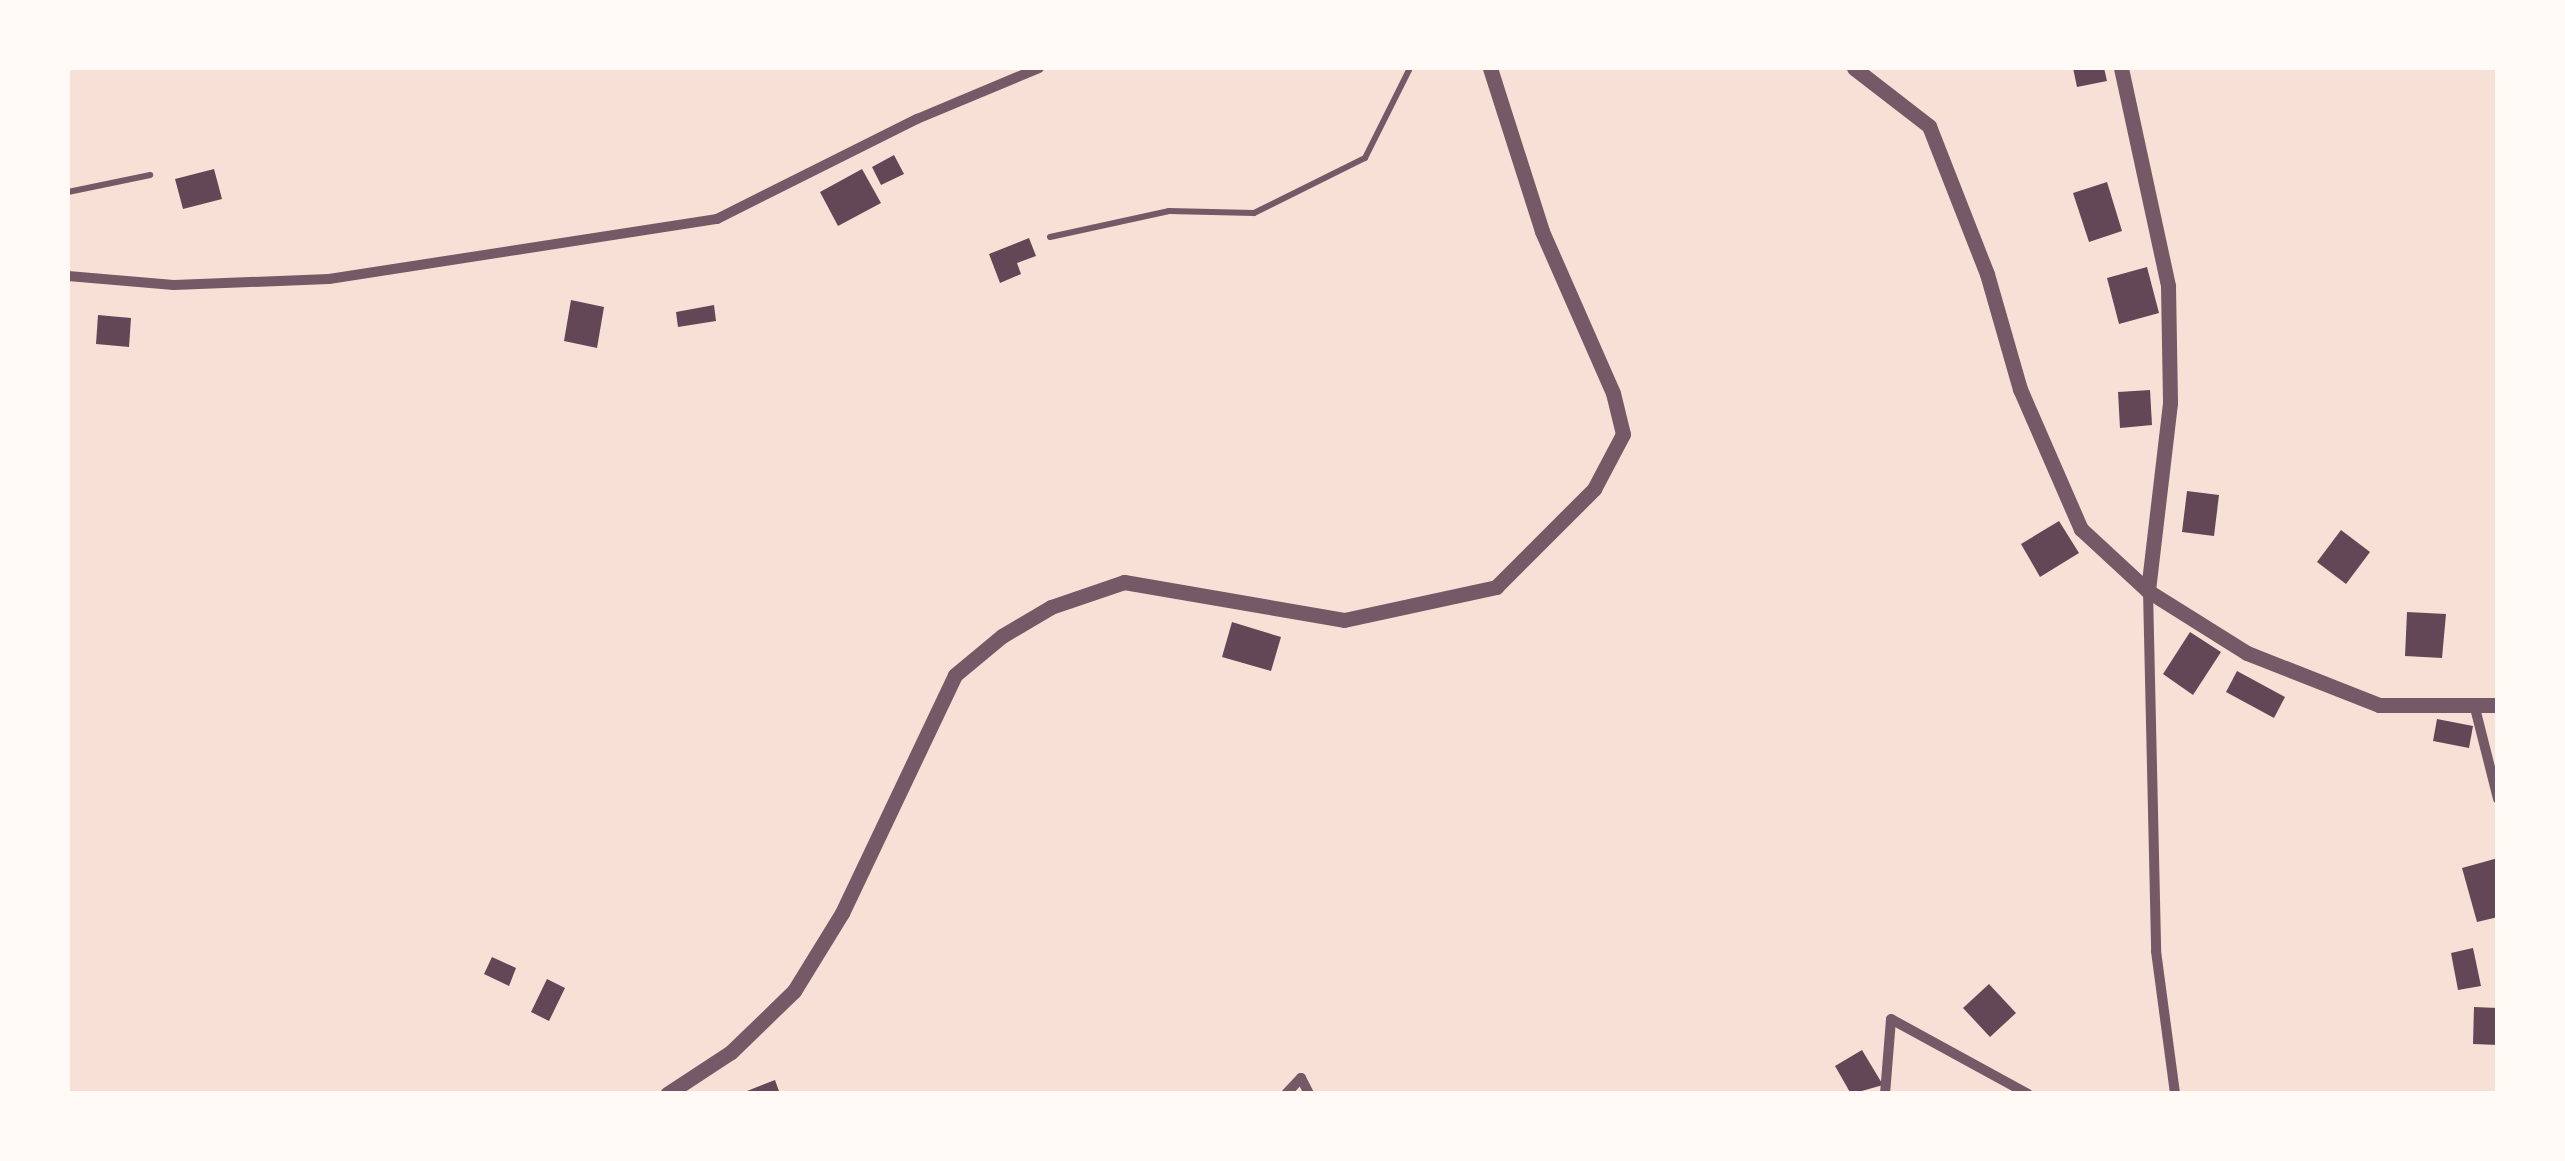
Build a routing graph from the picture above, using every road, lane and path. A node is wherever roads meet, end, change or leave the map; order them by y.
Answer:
1 (1039, 68) edge
2 (1410, 68) edge
3 (1490, 68) edge
4 (1854, 68) edge
5 (2121, 68) edge
6 (150, 175) dead end
7 (68, 192) edge
8 (1050, 237) dead end
9 (68, 276) edge
10 (2148, 592) junction
11 (2474, 704) junction
12 (2498, 705) edge
13 (2498, 799) edge
14 (667, 1094) edge
15 (1286, 1094) edge
16 (1309, 1094) edge
17 (1885, 1094) edge
18 (2028, 1094) edge
19 (2175, 1094) edge

1 - 9 street
2 - 8 lane
3 - 14 street
4 - 10 street
5 - 10 street
6 - 7 lane
10 - 11 street
10 - 19 street
11 - 12 street
11 - 13 street
15 - 16 street
17 - 18 street

